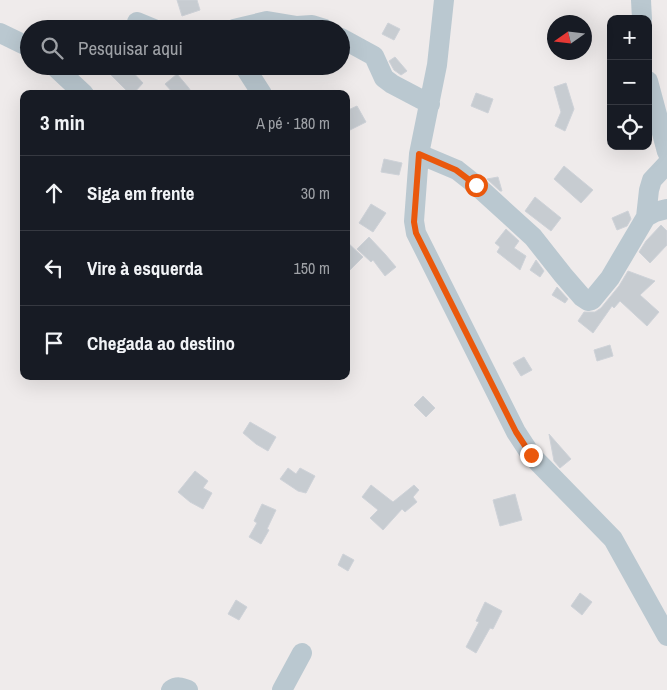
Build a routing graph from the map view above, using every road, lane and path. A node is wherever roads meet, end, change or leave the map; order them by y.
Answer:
1 (444, 0) edge
2 (641, 0) edge
3 (642, 15) edge
4 (0, 33) edge
5 (20, 43) edge
6 (350, 43) edge
7 (64, 75) edge
8 (250, 75) edge
9 (80, 90) edge
10 (259, 90) edge
11 (652, 96) edge
12 (430, 104) junction
13 (667, 152) edge
14 (419, 154) junction
15 (667, 164) edge
16 (667, 209) edge
17 (646, 217) junction
18 (667, 636) edge
19 (302, 653) dead end
20 (171, 690) edge
21 (188, 690) edge
22 (282, 690) edge

1 - 12 street
2 - 3 street
4 - 5 street
6 - 12 street
7 - 9 street
8 - 10 street
11 - 13 street
12 - 14 street
14 - 17 street
14 - 18 street
15 - 17 street
16 - 17 street
19 - 22 street
20 - 21 street

